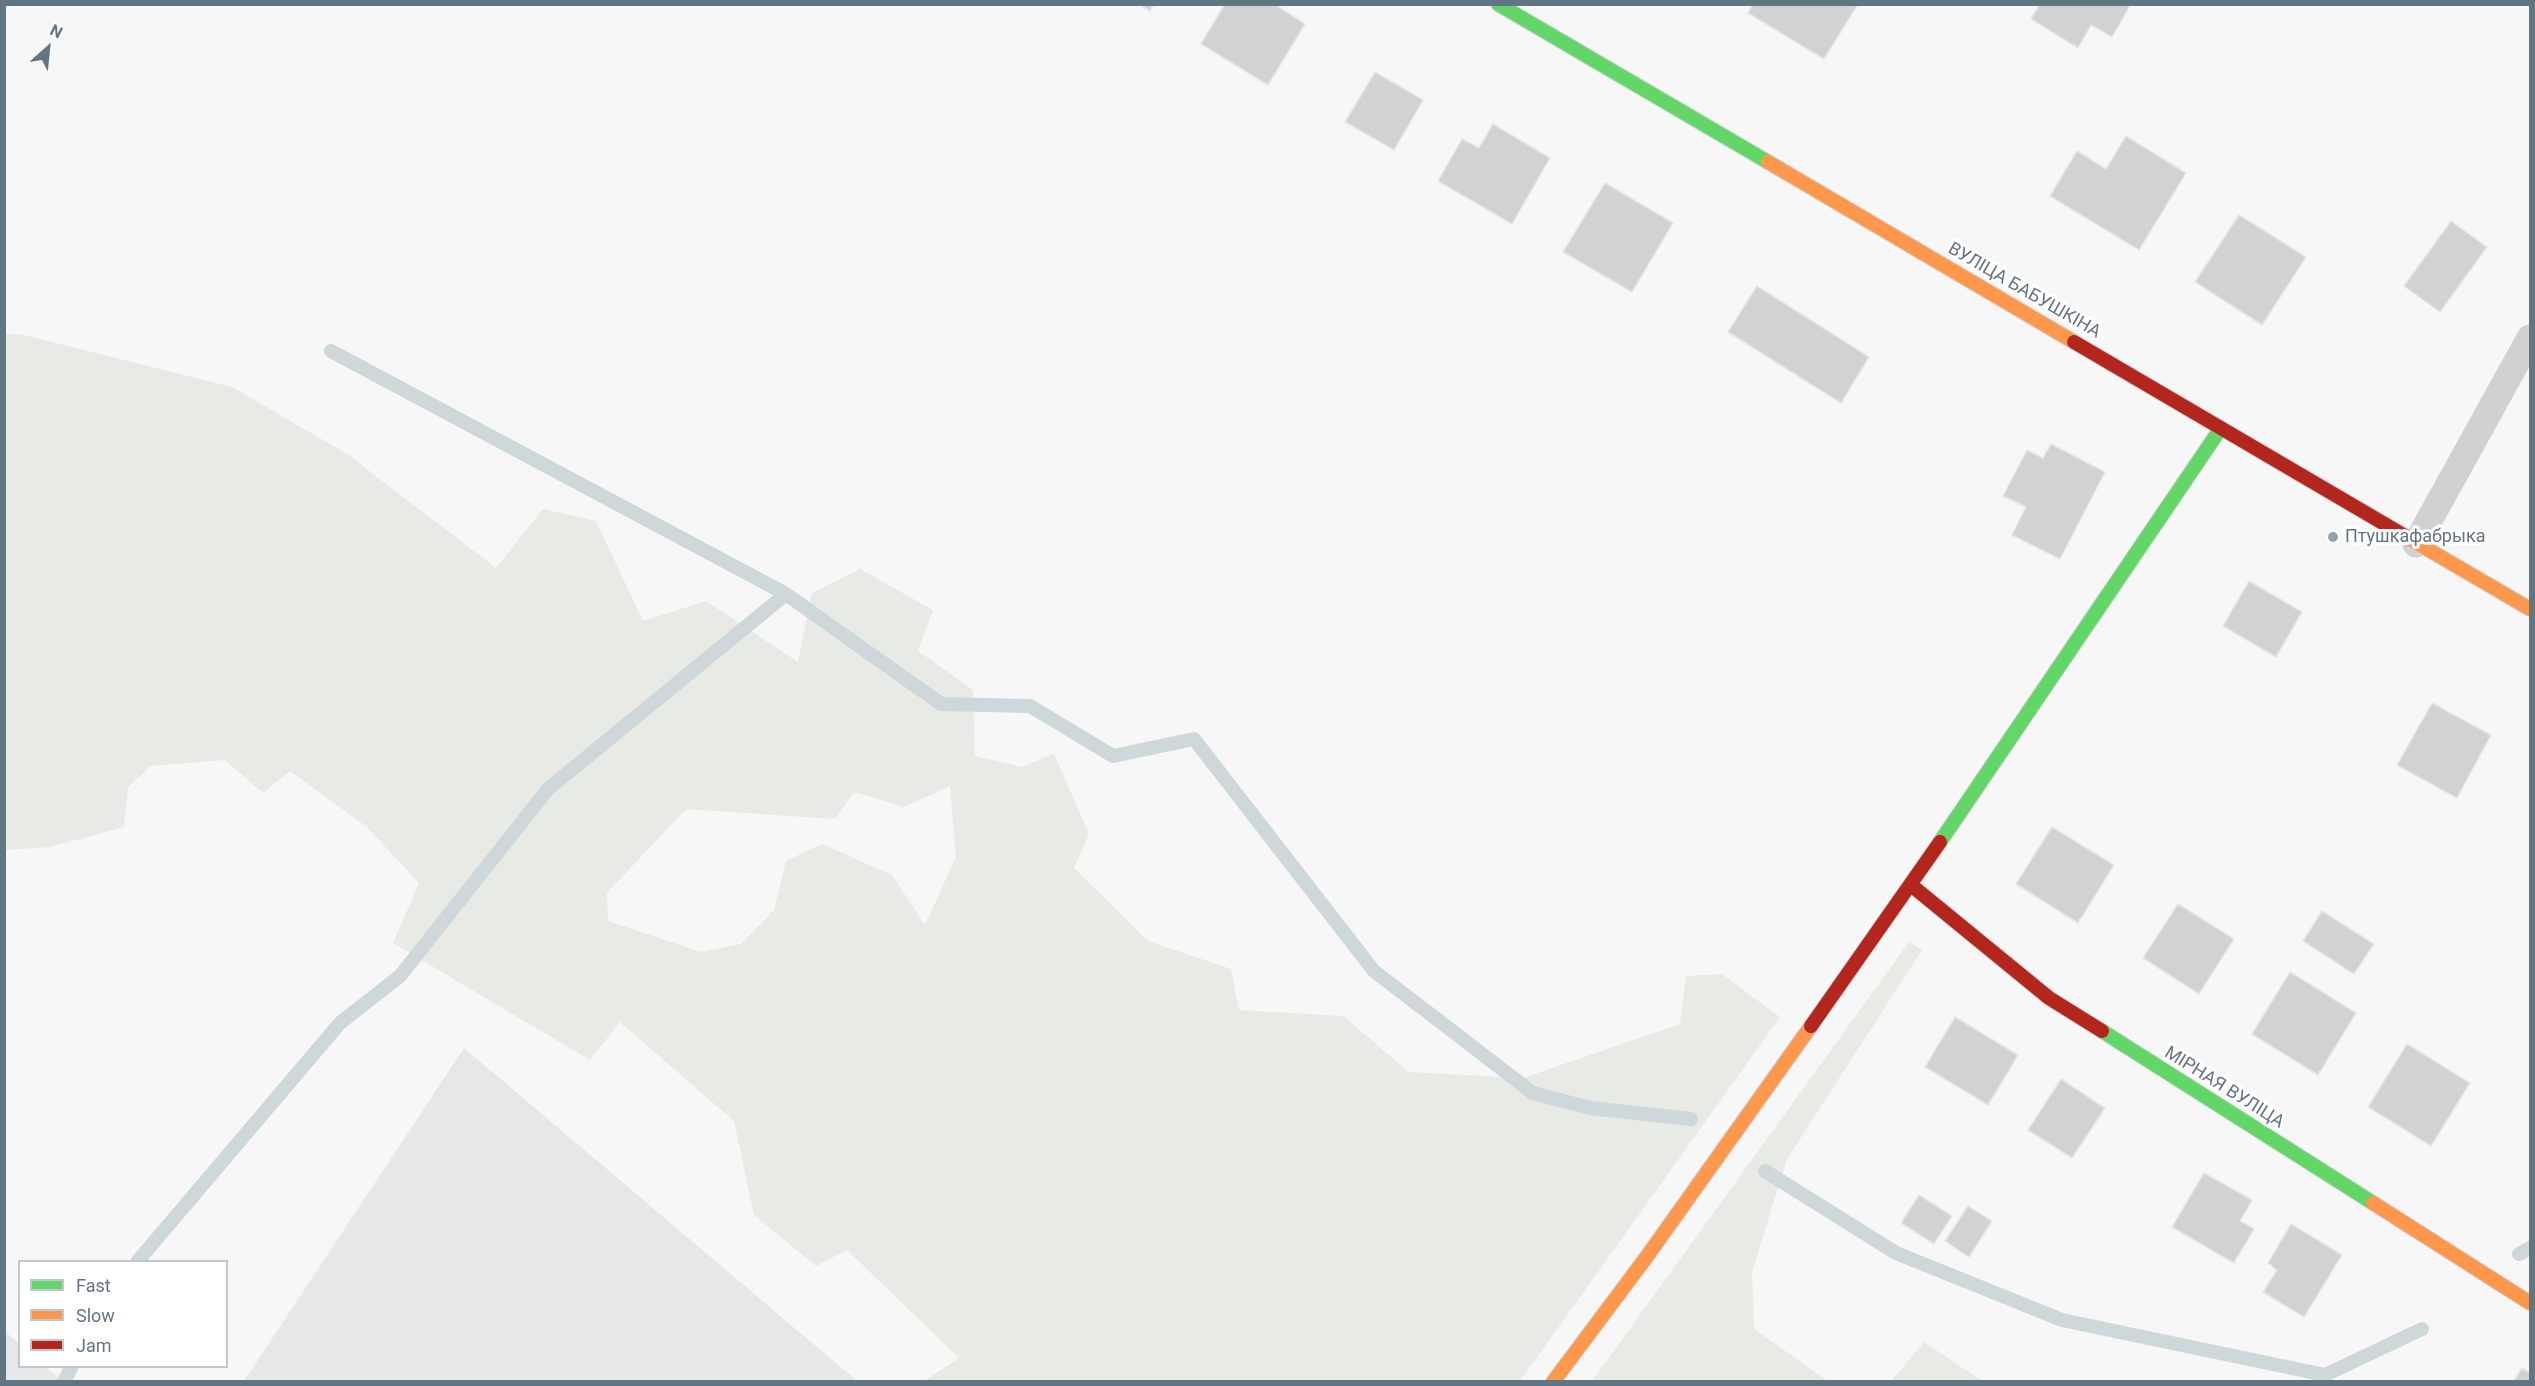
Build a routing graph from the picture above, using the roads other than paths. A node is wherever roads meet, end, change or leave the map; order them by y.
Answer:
1 (1498, 4) edge
2 (2530, 338) edge
3 (2222, 428) junction
4 (2416, 544) junction
5 (2530, 609) edge
6 (1911, 885) junction
7 (2530, 1303) edge
8 (1553, 1382) edge

1 - 3 street, ВУЛІЦА БАБУШКІНА
2 - 4 lane
3 - 4 street, ВУЛІЦА БАБУШКІНА
3 - 6 street
4 - 5 street, ВУЛІЦА БАБУШКІНА
6 - 7 street, МІРНАЯ ВУЛІЦА
6 - 8 street

